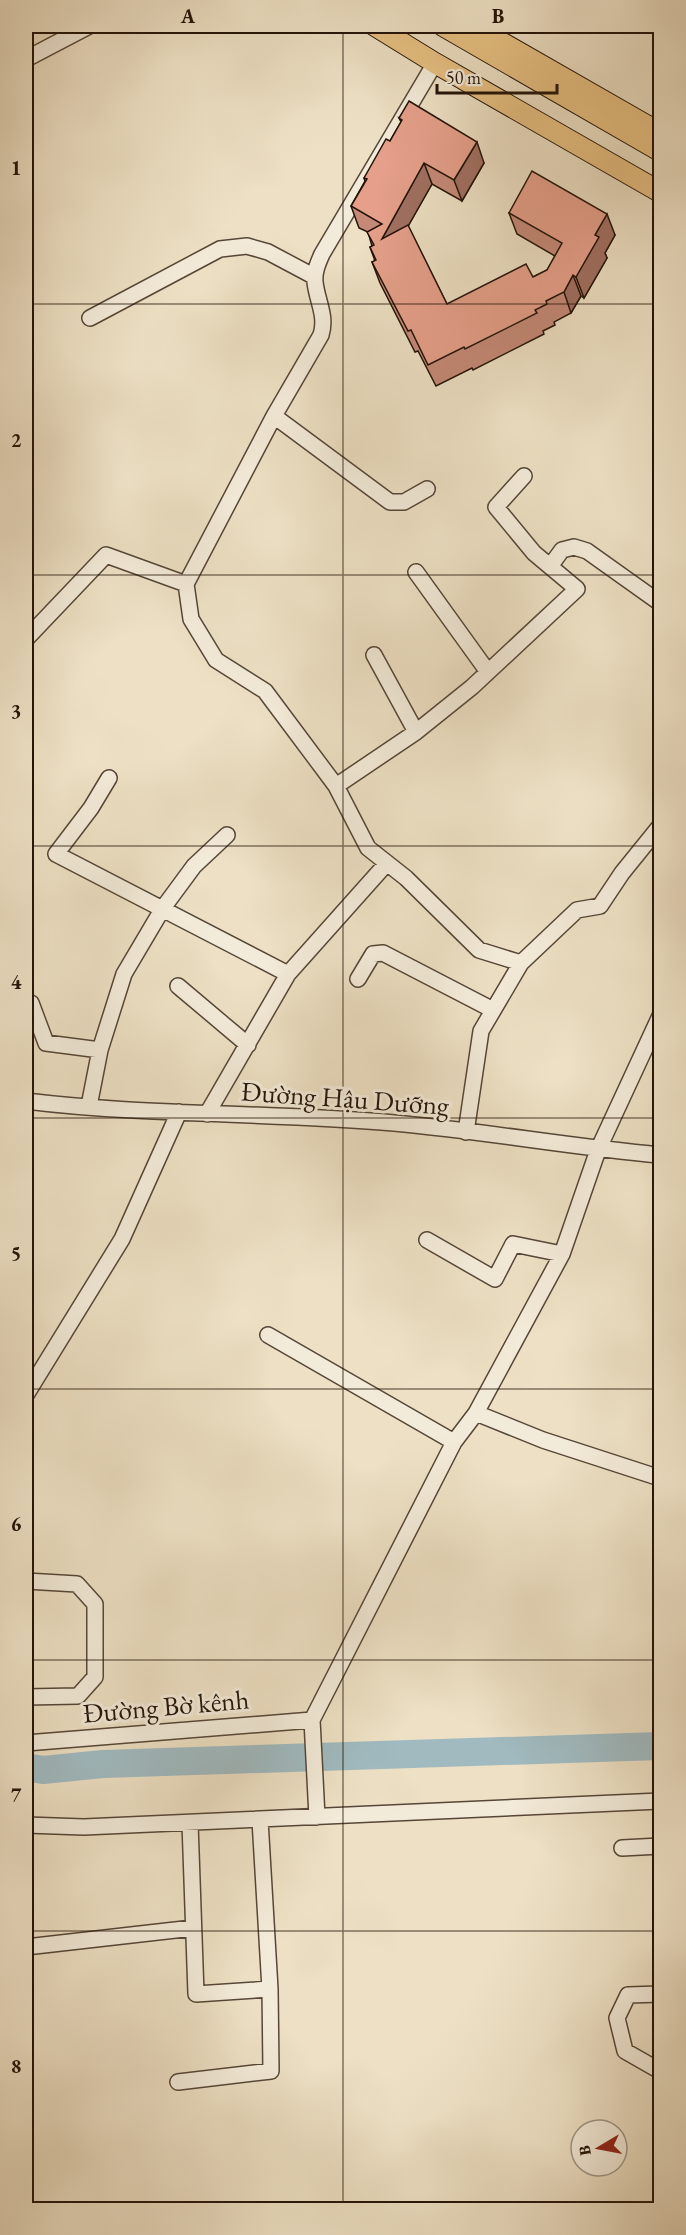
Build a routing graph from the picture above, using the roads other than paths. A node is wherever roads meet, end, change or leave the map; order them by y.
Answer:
1 (89, 26) edge
2 (375, 26) edge
3 (443, 26) edge
4 (473, 26) edge
5 (26, 59) edge
6 (435, 63) junction
7 (660, 133) edge
8 (660, 151) edge
9 (660, 192) edge
10 (315, 277) junction
11 (90, 318) dead end
12 (274, 416) junction
13 (524, 476) dead end
14 (427, 489) dead end
15 (551, 565) junction
16 (416, 572) dead end
17 (186, 584) junction
18 (660, 603) edge
19 (26, 639) edge
20 (374, 655) dead end
21 (488, 672) junction
22 (416, 732) junction
23 (109, 778) dead end
24 (336, 786) junction
25 (660, 826) edge
26 (226, 835) dead end
27 (387, 863) junction
28 (163, 908) junction
29 (521, 963) junction
30 (288, 974) junction
31 (358, 979) dead end
32 (178, 986) dead end
33 (26, 1001) edge
34 (493, 1010) junction
35 (660, 1016) edge
36 (248, 1045) junction
37 (100, 1050) junction
38 (26, 1101) edge
39 (89, 1106) junction
40 (179, 1112) junction
41 (207, 1114) junction
42 (466, 1132) junction
43 (598, 1150) junction
44 (660, 1155) edge
45 (427, 1240) dead end
46 (562, 1254) junction
47 (268, 1335) dead end
48 (26, 1395) edge
49 (476, 1413) junction
50 (454, 1442) junction
51 (660, 1478) edge
52 (26, 1581) edge
53 (26, 1697) edge
54 (312, 1720) junction
55 (26, 1743) edge
56 (660, 1802) edge
57 (317, 1817) junction
58 (260, 1820) junction
59 (190, 1823) junction
60 (26, 1825) edge
61 (660, 1846) edge
62 (622, 1848) dead end
63 (193, 1928) junction
64 (26, 1947) edge
65 (270, 1989) junction
66 (660, 1994) edge
67 (660, 2071) edge
68 (178, 2082) dead end

1 - 5 street
2 - 6 main road
3 - 8 main road
4 - 7 main road
6 - 9 main road
6 - 10 street
10 - 11 street
10 - 12 street
12 - 14 street
12 - 17 street
13 - 15 street
15 - 18 street
15 - 21 street
16 - 21 street
17 - 19 street
17 - 24 street
20 - 22 street
21 - 22 street
22 - 24 street
23 - 28 street
24 - 27 street
25 - 29 street
26 - 28 street
27 - 29 street
27 - 30 street
28 - 30 street
28 - 37 street
29 - 34 street
30 - 36 street
31 - 34 street
32 - 36 street
33 - 37 street
34 - 42 street
35 - 43 street
36 - 41 street
37 - 39 street
38 - 39 street, Đường Hậu Dưỡng
39 - 40 street, Đường Hậu Dưỡng
40 - 41 street, Đường Hậu Dưỡng
40 - 48 street
41 - 42 street, Đường Hậu Dưỡng
42 - 43 street, Đường Hậu Dưỡng
43 - 44 street, Đường Hậu Dưỡng
43 - 46 street
45 - 46 street
46 - 49 street
47 - 50 street
49 - 50 street
49 - 51 street
50 - 54 street
52 - 53 street
54 - 55 street, Đường Bờ kênh
54 - 57 street
56 - 57 street
57 - 58 street
58 - 59 street
58 - 65 street
59 - 60 street
59 - 63 street
61 - 62 street
63 - 64 street
63 - 65 street
65 - 68 street
66 - 67 street

